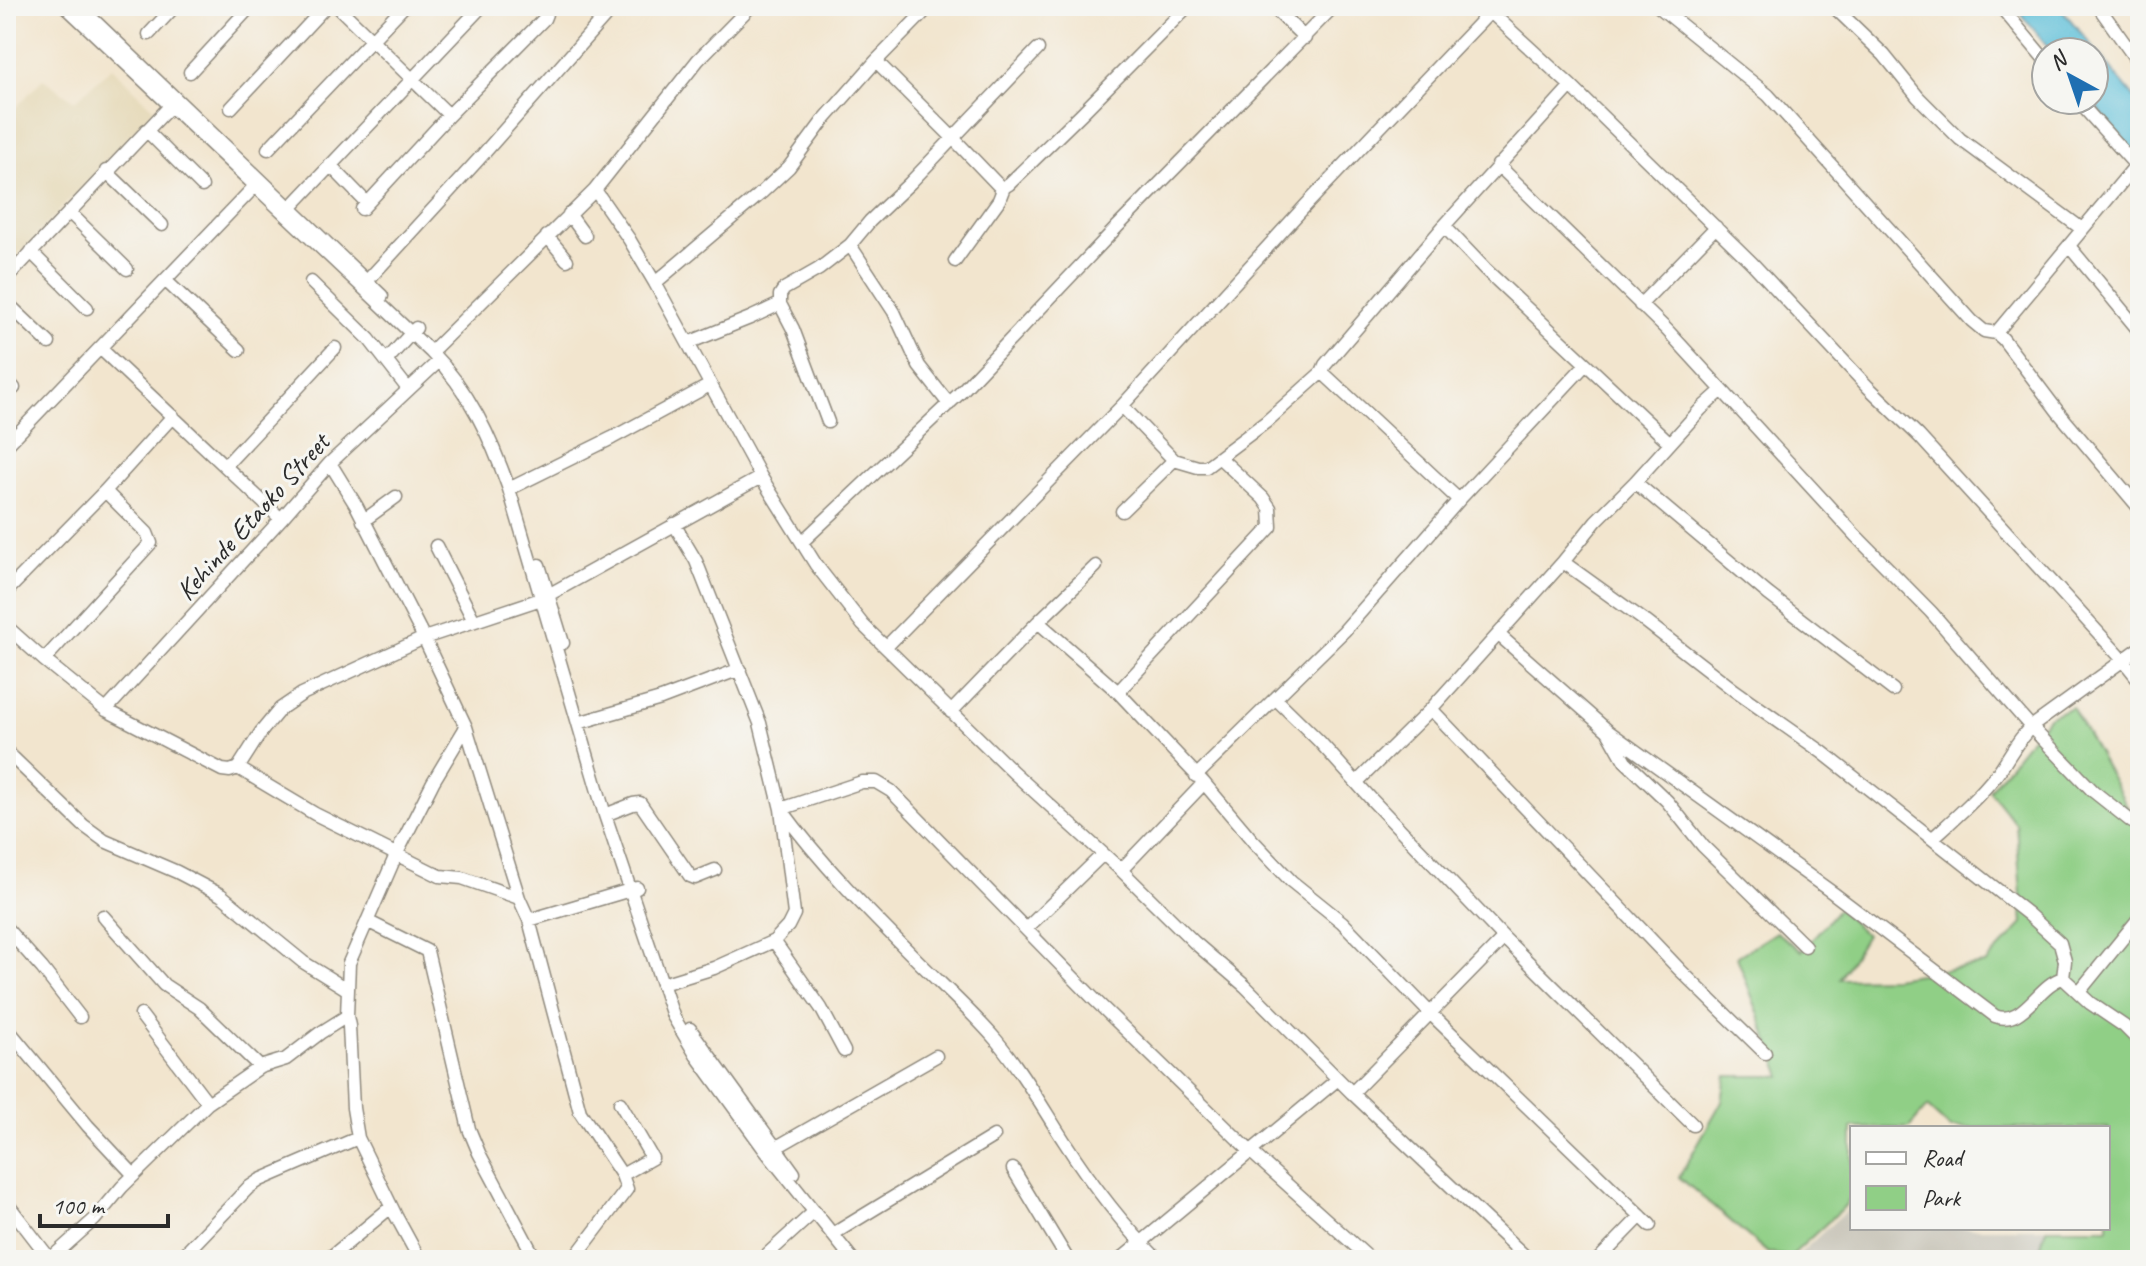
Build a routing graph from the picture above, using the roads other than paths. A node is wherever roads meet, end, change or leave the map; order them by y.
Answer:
1 (65, 6) edge
2 (79, 6) edge
3 (175, 6) edge
4 (251, 6) edge
5 (326, 6) edge
6 (337, 6) edge
7 (404, 6) edge
8 (482, 6) edge
9 (540, 6) edge
10 (614, 6) edge
11 (751, 6) edge
12 (930, 6) edge
13 (1188, 6) edge
14 (1272, 6) edge
15 (1334, 6) edge
16 (1658, 6) edge
17 (1833, 6) edge
18 (2000, 6) edge
19 (2098, 6) edge
20 (1487, 9) edge
21 (149, 34) dead end
22 (1305, 38) junction
23 (371, 39) junction
24 (2030, 42) edge
25 (1038, 49) dead end
26 (876, 61) junction
27 (2140, 65) edge
28 (190, 72) dead end
29 (412, 79) junction
30 (1571, 86) junction
31 (174, 102) junction
32 (231, 108) dead end
33 (449, 115) junction
34 (2091, 116) edge
35 (146, 130) junction
36 (953, 138) junction
37 (268, 149) dead end
38 (330, 165) junction
39 (1498, 165) junction
40 (2138, 168) edge
41 (106, 171) junction
42 (258, 183) junction
43 (202, 186) dead end
44 (1004, 187) junction
45 (595, 190) junction
46 (291, 207) junction
47 (69, 212) junction
48 (569, 214) junction
49 (162, 225) dead end
50 (1444, 226) junction
51 (1716, 227) junction
52 (2082, 229) junction
53 (547, 236) junction
54 (585, 236) dead end
55 (850, 245) junction
56 (2069, 246) junction
57 (31, 252) junction
58 (567, 260) dead end
59 (955, 261) dead end
60 (127, 269) dead end
61 (6, 279) edge
62 (165, 280) junction
63 (367, 281) junction
64 (311, 282) dead end
65 (655, 283) junction
66 (376, 296) junction
67 (6, 302) edge
68 (780, 304) junction
69 (1640, 305) junction
70 (87, 308) dead end
71 (413, 331) junction
72 (2140, 332) edge
73 (1996, 333) junction
74 (49, 343) dead end
75 (688, 343) junction
76 (436, 347) junction
77 (335, 348) dead end
78 (101, 349) junction
79 (239, 350) dead end
80 (386, 361) junction
81 (439, 361) junction
82 (1586, 364) junction
83 (1322, 372) junction
84 (710, 385) junction
85 (408, 389) junction
86 (1721, 391) junction
87 (949, 404) junction
88 (1122, 406) junction
89 (173, 416) junction
90 (828, 422) dead end
91 (1669, 442) junction
92 (6, 446) edge
93 (1220, 458) junction
94 (1174, 460) junction
95 (330, 463) junction
96 (226, 465) junction
97 (761, 477) junction
98 (1635, 482) junction
99 (512, 487) junction
100 (105, 491) junction
101 (396, 497) dead end
102 (1459, 500) junction
103 (2140, 509) edge
104 (1122, 511) dead end
105 (281, 519) junction
106 (363, 521) junction
107 (674, 524) junction
108 (802, 542) junction
109 (436, 546) dead end
110 (1563, 562) junction
111 (1096, 566) dead end
112 (6, 592) edge
113 (544, 596) junction
114 (474, 621) junction
115 (1038, 622) junction
116 (6, 626) edge
117 (1499, 635) junction
118 (424, 638) junction
119 (886, 647) junction
120 (2140, 648) edge
121 (44, 660) junction
122 (2124, 661) junction
123 (740, 669) junction
124 (2140, 681) edge
125 (1893, 690) dead end
126 (1118, 692) junction
127 (1276, 699) junction
128 (1431, 709) junction
129 (106, 710) junction
130 (951, 712) junction
131 (582, 722) junction
132 (466, 727) junction
133 (2031, 727) junction
134 (1608, 731) junction
135 (6, 751) edge
136 (238, 768) junction
137 (1200, 780) junction
138 (1357, 782) junction
139 (781, 809) junction
140 (609, 814) junction
141 (2132, 822) dead end
142 (1933, 838) junction
143 (1103, 854) junction
144 (396, 855) junction
145 (715, 870) dead end
146 (1121, 870) junction
147 (633, 890) junction
148 (519, 898) junction
149 (103, 916) dead end
150 (2140, 917) edge
151 (529, 920) junction
152 (367, 921) junction
153 (6, 928) edge
154 (1026, 929) junction
155 (1504, 938) junction
156 (774, 941) junction
157 (1805, 946) dead end
158 (2063, 978) junction
159 (665, 983) junction
160 (348, 990) junction
161 (2079, 992) junction
162 (1431, 1014) junction
163 (141, 1015) dead end
164 (347, 1016) junction
165 (80, 1017) dead end
166 (6, 1027) edge
167 (2140, 1042) edge
168 (844, 1051) dead end
169 (1765, 1053) dead end
170 (936, 1056) dead end
171 (260, 1067) junction
172 (1338, 1079) junction
173 (1352, 1093) junction
174 (208, 1103) junction
175 (620, 1103) dead end
176 (1693, 1125) dead end
177 (994, 1136) dead end
178 (358, 1138) junction
179 (775, 1148) junction
180 (1251, 1152) junction
181 (1013, 1169) dead end
182 (134, 1175) junction
183 (622, 1175) junction
184 (6, 1202) edge
185 (391, 1207) junction
186 (814, 1212) junction
187 (838, 1231) junction
188 (1141, 1243) junction
189 (1526, 1259) edge
190 (49, 1260) edge
191 (179, 1260) edge
192 (327, 1260) edge
193 (420, 1260) edge
194 (536, 1260) edge
195 (573, 1260) edge
196 (761, 1260) edge
197 (853, 1260) edge
198 (862, 1260) edge
199 (1068, 1260) edge
200 (1120, 1260) edge
201 (1158, 1260) edge
202 (1371, 1260) edge
203 (1598, 1260) edge

1 - 31 street
2 - 31 street
3 - 21 street
4 - 28 street
5 - 32 street
6 - 23 street
7 - 23 street
8 - 29 street
9 - 33 street
10 - 63 street
11 - 45 street
12 - 26 street
13 - 44 street
14 - 22 street
15 - 22 street
16 - 73 street
17 - 52 street
18 - 24 street
19 - 27 street
20 - 30 street
20 - 88 street
22 - 87 street
23 - 29 street
23 - 37 street
25 - 36 street
26 - 36 street
26 - 65 street
29 - 33 street
29 - 38 street
30 - 39 street
30 - 51 street
31 - 35 street
31 - 42 street
33 - 38 street
34 - 40 street
35 - 41 street
35 - 43 street
36 - 44 street
36 - 55 street
38 - 46 street
39 - 50 street
39 - 69 street
40 - 52 street
41 - 47 street
41 - 49 street
42 - 46 street
42 - 62 street
42 - 66 street
44 - 59 street
45 - 48 street
45 - 65 street
46 - 63 street
47 - 57 street
47 - 60 street
48 - 53 street
48 - 54 street
50 - 82 street
50 - 83 street
51 - 69 street
51 - 122 street
52 - 56 street
53 - 58 street
53 - 76 street
55 - 68 street
55 - 87 street
56 - 72 street
56 - 73 street
57 - 61 street
57 - 70 street
62 - 78 street
62 - 79 street
63 - 66 street
64 - 80 street
65 - 75 street
66 - 71 street
67 - 74 street
68 - 75 street
68 - 90 street
69 - 86 street
71 - 76 street
71 - 80 street
71 - 81 street
73 - 103 street
75 - 84 street
76 - 99 street
77 - 96 street
78 - 89 street
78 - 92 street
80 - 85 street
81 - 85 street, Kehinde Etaoko Street
81 - 99 street
82 - 91 street
82 - 102 street
83 - 93 street
83 - 102 street
84 - 97 street
84 - 99 street
85 - 95 street, Kehinde Etaoko Street
86 - 91 street
86 - 133 street
87 - 108 street
88 - 94 street
88 - 119 street
89 - 96 street
89 - 100 street
91 - 98 street
93 - 94 street
93 - 126 street
94 - 104 street
95 - 105 street, Kehinde Etaoko Street
95 - 106 street
96 - 105 street
97 - 107 street
97 - 108 street
98 - 110 street
98 - 125 street
99 - 113 street
100 - 112 street
100 - 121 street
101 - 106 street
102 - 127 street
105 - 129 street, Kehinde Etaoko Street
106 - 118 street
107 - 113 street
107 - 123 street
108 - 119 street
109 - 114 street
110 - 117 street
110 - 142 street
111 - 115 street
113 - 114 street
113 - 131 street
114 - 118 street
115 - 126 street
115 - 130 street
116 - 121 street
117 - 128 street
117 - 134 street
118 - 132 street
118 - 136 street
119 - 130 street
120 - 122 street
121 - 129 street
122 - 124 street
122 - 133 street
123 - 131 street
123 - 139 street
126 - 137 street
127 - 137 street
127 - 138 street
128 - 138 street
128 - 169 street
129 - 136 street
130 - 143 street
131 - 140 street
132 - 144 street
132 - 148 street
133 - 141 street
133 - 142 street
134 - 157 street
134 - 158 street
135 - 160 street
136 - 144 street
137 - 146 street
137 - 162 street
138 - 155 street
139 - 154 street
139 - 156 street
139 - 188 street
140 - 145 street
140 - 147 street
142 - 158 street
143 - 146 street
143 - 154 street
144 - 148 street
144 - 152 street
146 - 172 street
147 - 151 street
147 - 159 street
148 - 151 street
149 - 171 street
150 - 161 street
151 - 183 street
152 - 160 street
152 - 194 street
153 - 165 street
154 - 180 street
155 - 162 street
155 - 176 street
156 - 159 street
156 - 168 street
158 - 161 street
159 - 179 street
159 - 186 street
160 - 164 street
161 - 167 street
162 - 173 street
162 - 203 street
163 - 174 street
164 - 171 street
164 - 178 street
166 - 182 street
170 - 179 street
171 - 174 street
172 - 173 street
172 - 180 street
173 - 189 street
174 - 182 street
175 - 183 street
177 - 187 street
178 - 185 street
178 - 191 street
179 - 187 street
180 - 188 street
180 - 202 street
181 - 199 street
182 - 190 street
183 - 195 street
184 - 190 street
185 - 192 street
185 - 193 street
186 - 196 street
186 - 197 street
187 - 198 street
188 - 200 street
188 - 201 street

